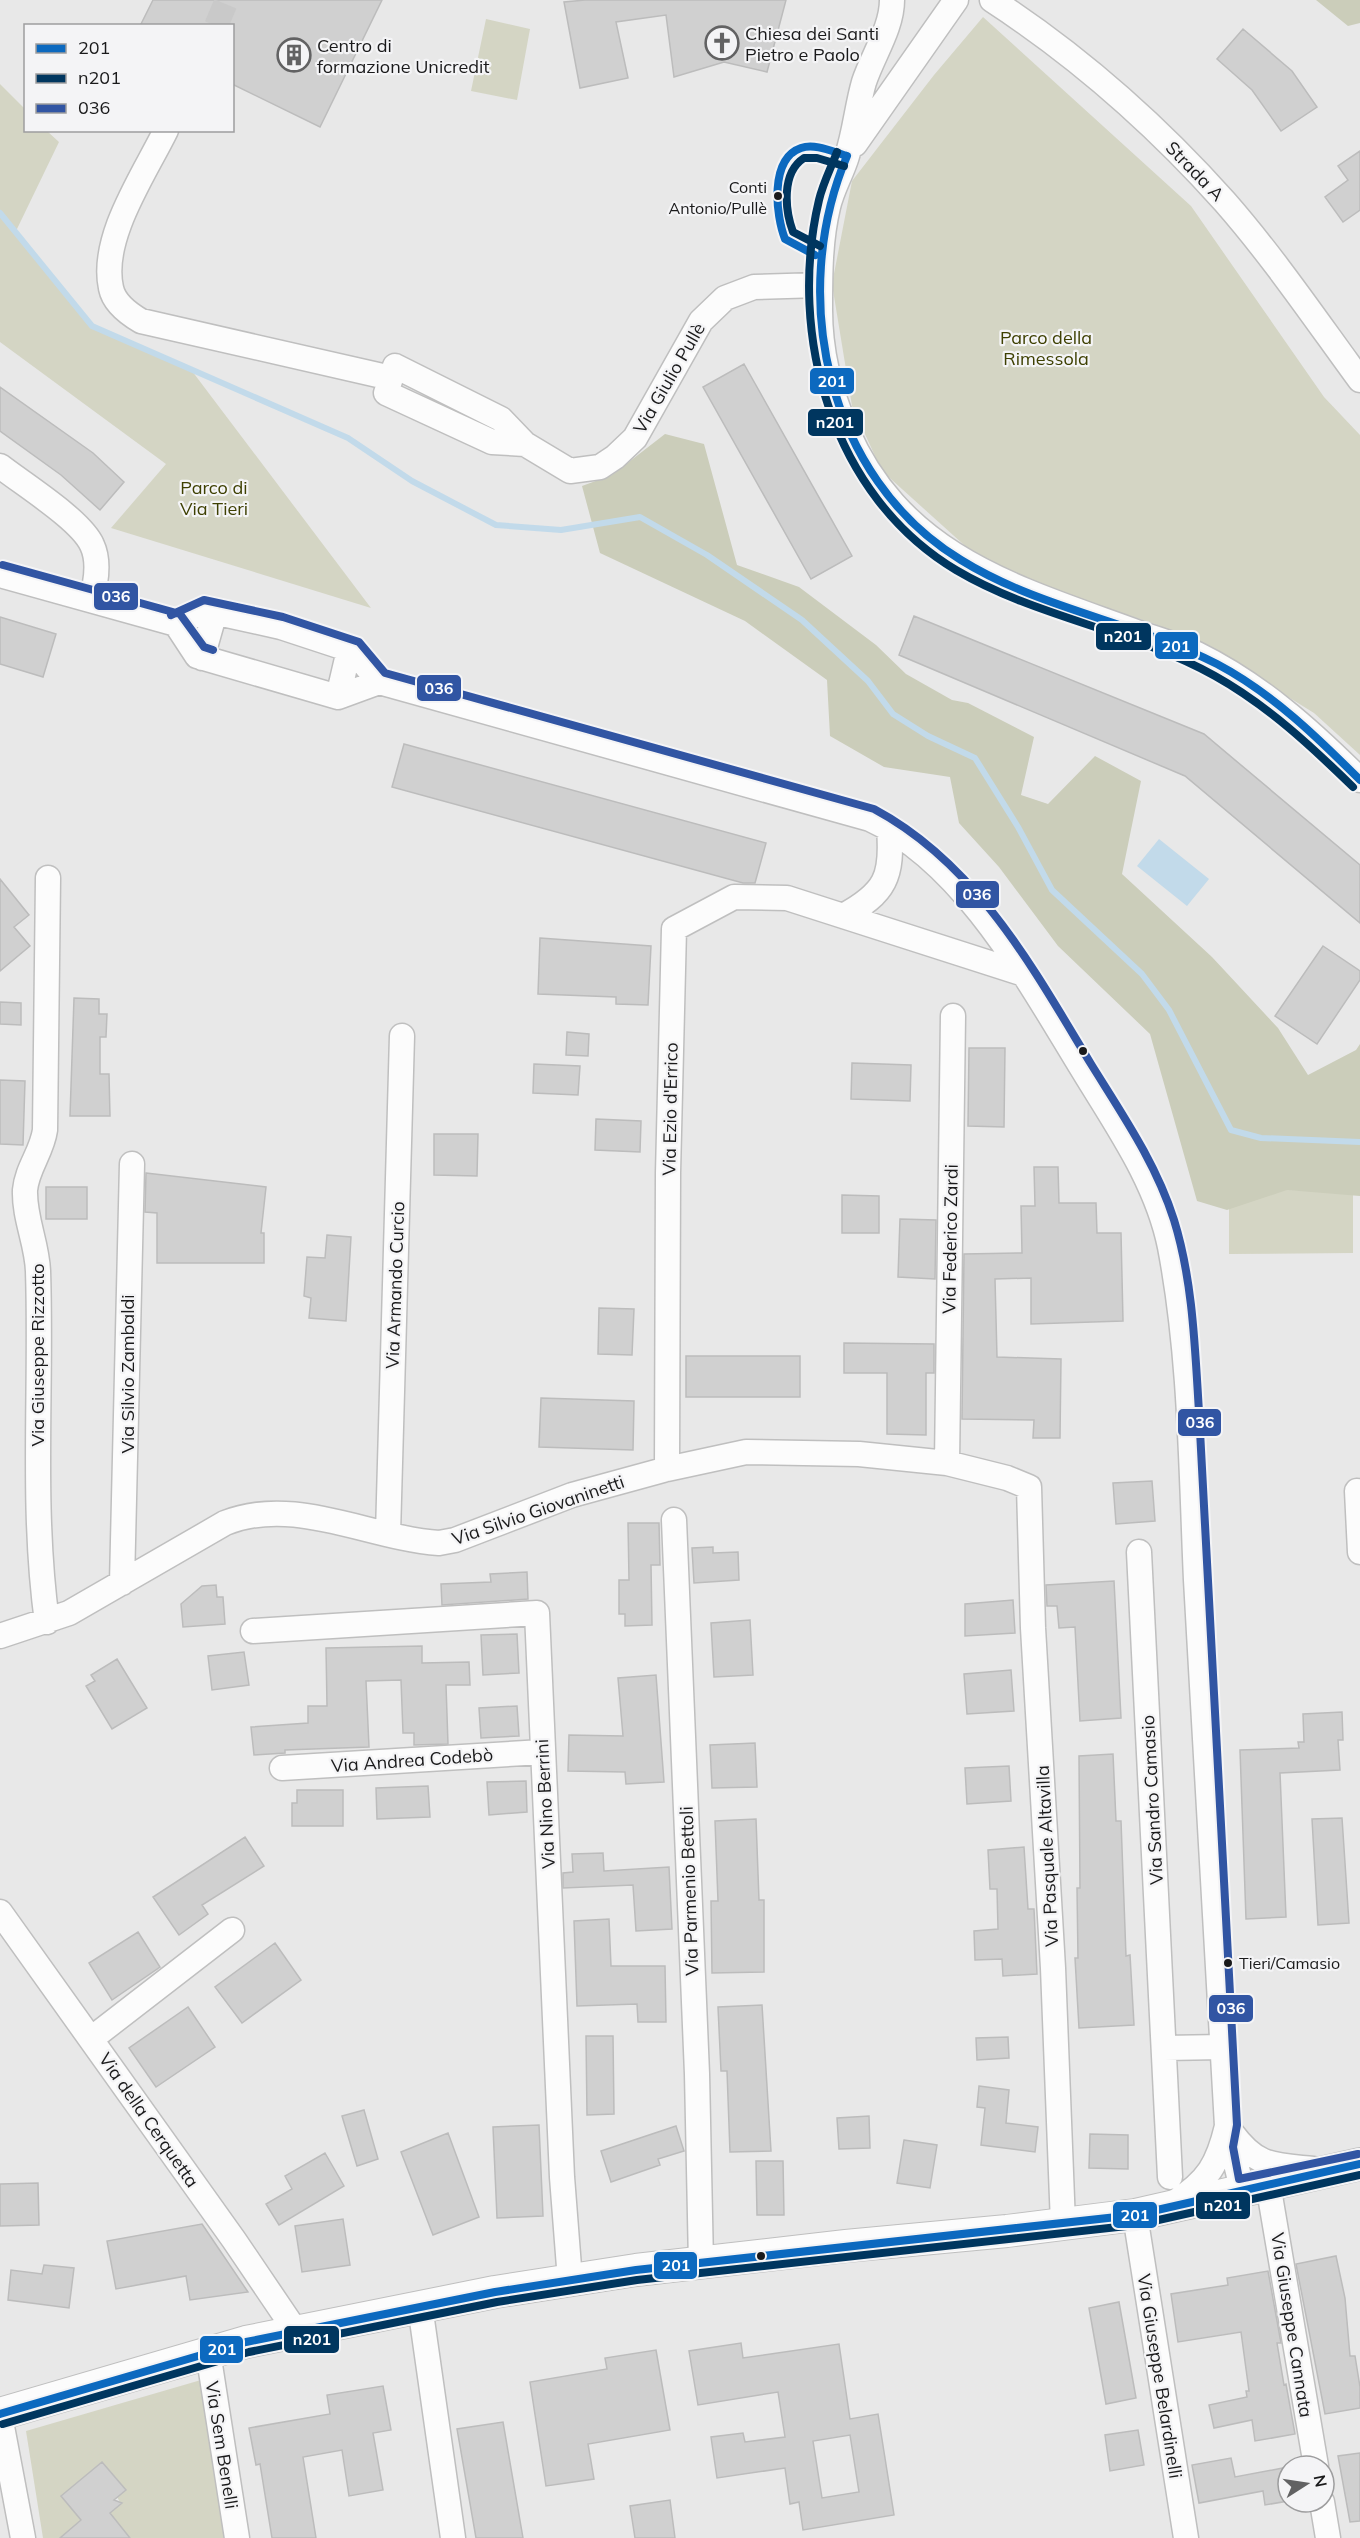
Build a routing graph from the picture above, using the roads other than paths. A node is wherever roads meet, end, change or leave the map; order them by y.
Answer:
1 (943, 0) edge
2 (956, 0) edge
3 (973, 0) edge
4 (992, 0) edge
5 (897, 3) edge
6 (933, 34) junction
7 (877, 48) junction
8 (912, 63) junction
9 (165, 132) edge
10 (847, 156) junction
11 (820, 285) junction
12 (1360, 380) edge
13 (0, 466) edge
14 (0, 575) edge
15 (91, 600) junction
16 (215, 612) junction
17 (176, 624) junction
18 (349, 650) junction
19 (202, 658) junction
20 (380, 682) junction
21 (338, 697) junction
22 (1360, 780) edge
23 (890, 829) junction
24 (48, 878) dead end
25 (843, 916) junction
26 (1024, 974) junction
27 (953, 1016) dead end
28 (402, 1036) dead end
29 (132, 1164) dead end
30 (947, 1463) junction
31 (667, 1469) junction
32 (1029, 1487) joint
33 (1357, 1491) dead end
34 (674, 1520) dead end
35 (388, 1534) junction
36 (1139, 1552) dead end
37 (1360, 1552) edge
38 (122, 1583) junction
39 (47, 1622) junction
40 (253, 1631) dead end
41 (0, 1636) edge
42 (542, 1752) junction
43 (282, 1768) dead end
44 (0, 1912) edge
45 (232, 1930) dead end
46 (91, 2039) junction
47 (1223, 2047) junction
48 (1164, 2048) junction
49 (1225, 2136) junction
50 (1360, 2164) edge
51 (1328, 2171) junction
52 (1247, 2188) junction
53 (1169, 2192) junction
54 (1135, 2215) junction
55 (1063, 2224) junction
56 (701, 2263) junction
57 (570, 2280) junction
58 (420, 2306) junction
59 (295, 2331) junction
60 (207, 2352) junction
61 (0, 2415) edge
62 (1313, 2454) edge
63 (1324, 2514) edge
64 (23, 2538) edge
65 (237, 2538) edge
66 (453, 2538) edge
67 (1186, 2538) edge
68 (1328, 2538) edge

1 - 6 street
2 - 6 street
3 - 6 street
4 - 12 street, Strada A
5 - 7 street
6 - 8 street
7 - 8 street
7 - 10 street
8 - 10 street
9 - 11 street, Via Giulio Pullè
10 - 11 street
11 - 22 street
13 - 15 street
14 - 15 street
15 - 17 street
16 - 17 street
16 - 18 street
16 - 19 street
17 - 19 street
18 - 20 street
18 - 21 street
19 - 21 street
20 - 21 street
20 - 23 street, Via Giuseppe Cannata
23 - 25 street
23 - 26 street, Via Giuseppe Cannata
24 - 39 street, Via Giuseppe Rizzotto
25 - 26 street, Via Ezio d'Errico
25 - 31 street, Via Ezio d'Errico
26 - 47 street, Via Giuseppe Cannata
27 - 30 street, Via Federico Zardi
28 - 35 street, Via Armando Curcio
29 - 38 street, Via Silvio Zambaldi
30 - 31 street, Via Silvio Giovaninetti
30 - 32 street, Via Silvio Giovaninetti
31 - 35 street, Via Silvio Giovaninetti
32 - 55 street, Via Pasquale Altavilla
33 - 37 street
34 - 56 street, Via Parmenio Bettoli
35 - 38 street, Via Silvio Giovaninetti
36 - 48 street, Via Sandro Camasio
38 - 39 street, Via Silvio Giovaninetti
39 - 41 street, Via Silvio Giovaninetti
40 - 42 street, Via Nino Berrini
42 - 43 street, Via Andrea Codebò
42 - 57 street, Via Nino Berrini
44 - 46 street, Via della Cerquetta
45 - 46 street
46 - 59 street, Via della Cerquetta
47 - 48 street
47 - 49 street, Via Giuseppe Cannata
48 - 53 street, Via Sandro Camasio
49 - 51 street
49 - 52 street, Via Giuseppe Cannata
49 - 53 street
50 - 51 main road
51 - 52 main road
52 - 53 main road
52 - 62 street, Via Giuseppe Cannata
53 - 54 main road
54 - 55 main road
54 - 67 street, Via Giuseppe Belardinelli
55 - 56 main road
56 - 57 main road
57 - 58 main road
58 - 59 main road
58 - 66 street
59 - 60 main road
60 - 61 main road
60 - 65 street, Via Sem Benelli
61 - 64 street
63 - 68 street

